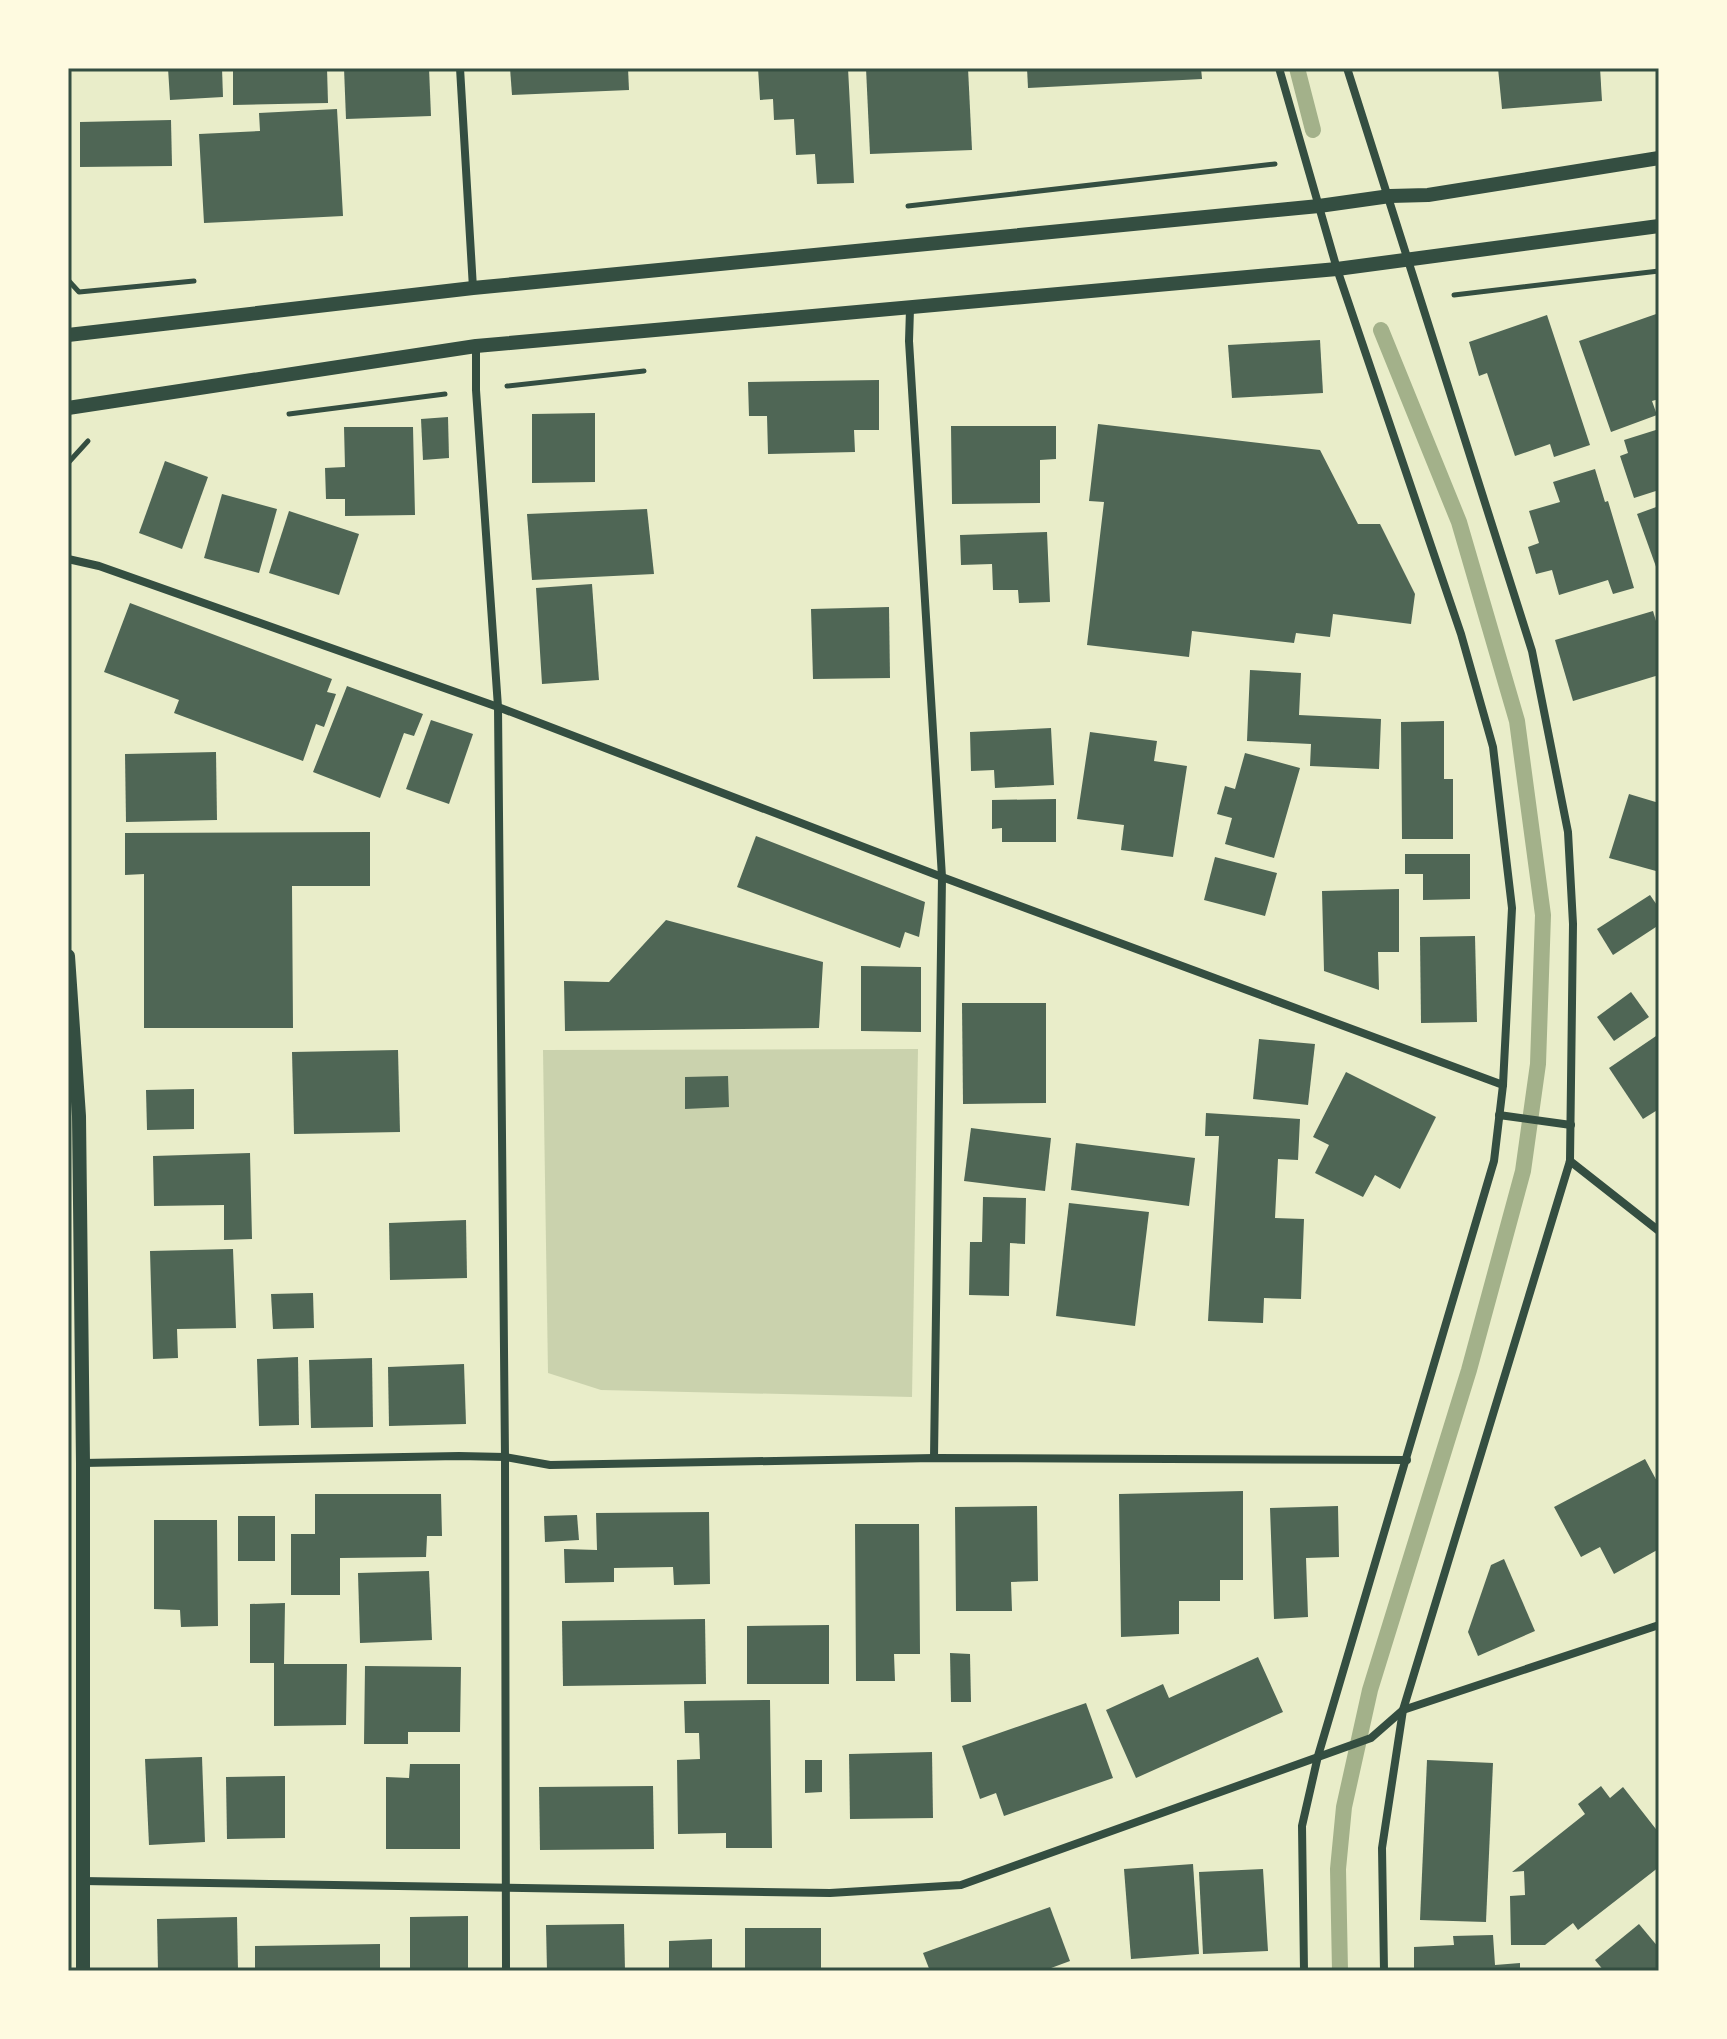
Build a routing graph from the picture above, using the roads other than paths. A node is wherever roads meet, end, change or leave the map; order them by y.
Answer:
1 (460, 68) edge
2 (1279, 68) edge
3 (1347, 68) edge
4 (1659, 158) edge
5 (1390, 196) junction
6 (1319, 206) junction
7 (1659, 226) edge
8 (1409, 260) junction
9 (1337, 269) junction
10 (473, 288) junction
11 (910, 309) junction
12 (68, 335) edge
13 (476, 346) junction
14 (68, 408) edge
15 (68, 559) edge
16 (498, 707) junction
17 (942, 877) junction
18 (68, 956) edge
19 (1503, 1085) junction
20 (74, 1115) edge
21 (1499, 1115) junction
22 (1571, 1125) junction
23 (1570, 1161) junction
24 (1659, 1231) edge
25 (505, 1457) junction
26 (934, 1458) junction
27 (1407, 1460) junction
28 (83, 1463) junction
29 (1659, 1625) edge
30 (1403, 1710) junction
31 (1318, 1756) junction
32 (81, 1881) junction
33 (507, 1888) junction
34 (83, 1971) edge
35 (506, 1971) edge
36 (1304, 1971) edge
37 (1384, 1971) edge

1 - 10 street
2 - 6 street
3 - 5 street
4 - 5 street
5 - 6 street
5 - 8 street
6 - 9 street
6 - 10 street
7 - 8 street
8 - 9 street
8 - 22 street
9 - 11 street
9 - 19 street
10 - 12 street
11 - 13 street
11 - 17 street
13 - 14 street
13 - 16 street
15 - 16 street
16 - 17 street
16 - 25 street
17 - 19 street
17 - 26 street
18 - 20 street
19 - 21 street
20 - 28 street
21 - 22 street
21 - 27 street
22 - 23 street
23 - 24 street
23 - 30 street
25 - 26 street
25 - 28 street
25 - 33 street
26 - 27 street
27 - 31 street
28 - 32 street
29 - 30 street
30 - 31 street
30 - 37 street
31 - 33 street
31 - 36 street
32 - 33 street
32 - 34 street
33 - 35 street

